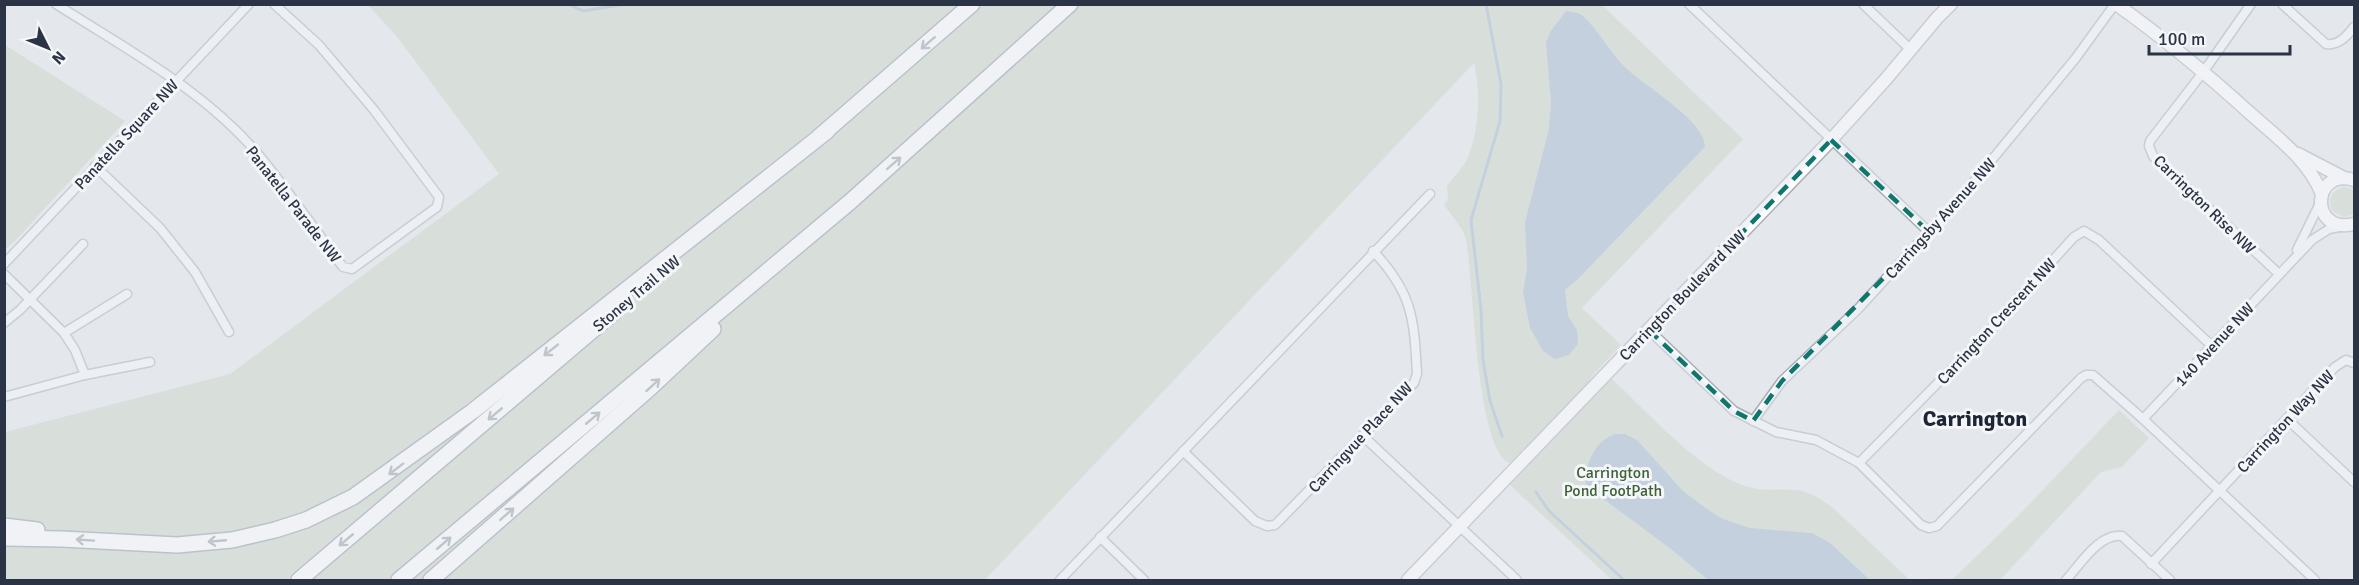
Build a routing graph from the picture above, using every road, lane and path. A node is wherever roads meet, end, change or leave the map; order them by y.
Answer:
1 (56, 4) edge
2 (249, 4) edge
3 (274, 4) edge
4 (972, 4) edge
5 (1070, 4) edge
6 (1083, 4) edge
7 (1689, 4) edge
8 (1863, 4) edge
9 (1951, 4) edge
10 (2116, 4) edge
11 (2251, 4) edge
12 (2282, 4) edge
13 (2355, 27) edge
14 (1910, 49) junction
15 (1002, 65) junction
16 (2204, 71) junction
17 (176, 81) junction
18 (827, 131) junction
19 (1831, 140) junction
20 (2292, 151) junction
21 (95, 166) junction
22 (2350, 177) edge
23 (1430, 194) dead end
24 (2321, 198) junction
25 (850, 201) junction
26 (2350, 226) edge
27 (1929, 232) junction
28 (83, 244) dead end
29 (1373, 251) junction
30 (4, 264) edge
31 (2282, 271) junction
32 (4, 274) edge
33 (127, 294) dead end
34 (31, 298) junction
35 (4, 323) edge
36 (1649, 330) junction
37 (229, 332) dead end
38 (64, 333) junction
39 (2212, 346) junction
40 (150, 362) dead end
41 (2355, 363) edge
42 (86, 375) junction
43 (4, 397) edge
44 (2143, 419) junction
45 (2287, 419) junction
46 (1753, 421) junction
47 (1363, 436) junction
48 (1183, 451) junction
49 (1859, 463) junction
50 (2355, 482) edge
51 (2219, 492) junction
52 (4, 526) edge
53 (1460, 527) junction
54 (1100, 537) junction
55 (4, 538) edge
56 (62, 538) junction
57 (2151, 564) junction
58 (299, 580) edge
59 (399, 580) edge
60 (432, 580) edge
61 (1060, 580) edge
62 (1144, 580) edge
63 (1408, 580) edge
64 (1516, 580) edge
65 (2066, 580) edge
66 (2170, 580) edge
67 (2315, 580) edge

1 - 17 street, Panatella Parade NW
2 - 17 street, Panatella Square NW
3 - 17 street, Panatella Parade NW
4 -> 18 highway, Stoney Trail NW
5 - 15 highway
6 - 15 highway
7 - 19 street
8 - 14 street
9 - 14 street, Carrington Boulevard NW
10 - 16 street
10 - 27 street, Carringsby Avenue NW
11 - 16 street, Carrington Rise NW
12 - 13 street
14 - 19 street, Carrington Boulevard NW
25 -> 15 highway
16 - 20 street
16 - 31 street, Carrington Rise NW
17 - 21 street, Panatella Square NW
18 -> 56 highway
18 -> 58 highway, Stoney Trail NW
19 - 27 street
19 - 36 street, Carrington Boulevard NW
20 - 22 street
20 - 24 street
21 - 30 street, Panatella Square NW
21 - 37 street
22 - 24 street, 140 Avenue NW
23 - 29 street
24 - 26 street, 140 Avenue NW
24 - 31 street, 140 Avenue NW
59 -> 25 highway
60 -> 25 highway
26 - 31 street, 140 Avenue NW
27 - 46 street, Carringsby Avenue NW
28 - 34 street
29 - 47 street, Carringvue Place NW
29 - 48 street
31 - 39 street, 140 Avenue NW
32 - 34 street
33 - 38 street
34 - 35 street
34 - 38 street
36 - 46 street
36 - 53 street, Carrington Boulevard NW
38 - 42 street
39 - 44 street, 140 Avenue NW
39 - 49 street, Carrington Crescent NW
40 - 42 street
41 - 45 street, Carrington Way NW
42 - 43 street
44 - 49 street
44 - 51 street
45 - 50 street
45 - 51 street, Carrington Way NW
46 - 49 street
47 - 48 street, Carringvue Place NW
47 - 53 street
48 - 54 street
51 - 57 street, Carrington Way NW
51 - 67 street
52 - 56 highway
53 - 63 street, Carrington Boulevard NW
53 - 64 street
54 - 61 street
54 - 62 street
55 - 56 highway
57 - 65 street
57 - 66 street

